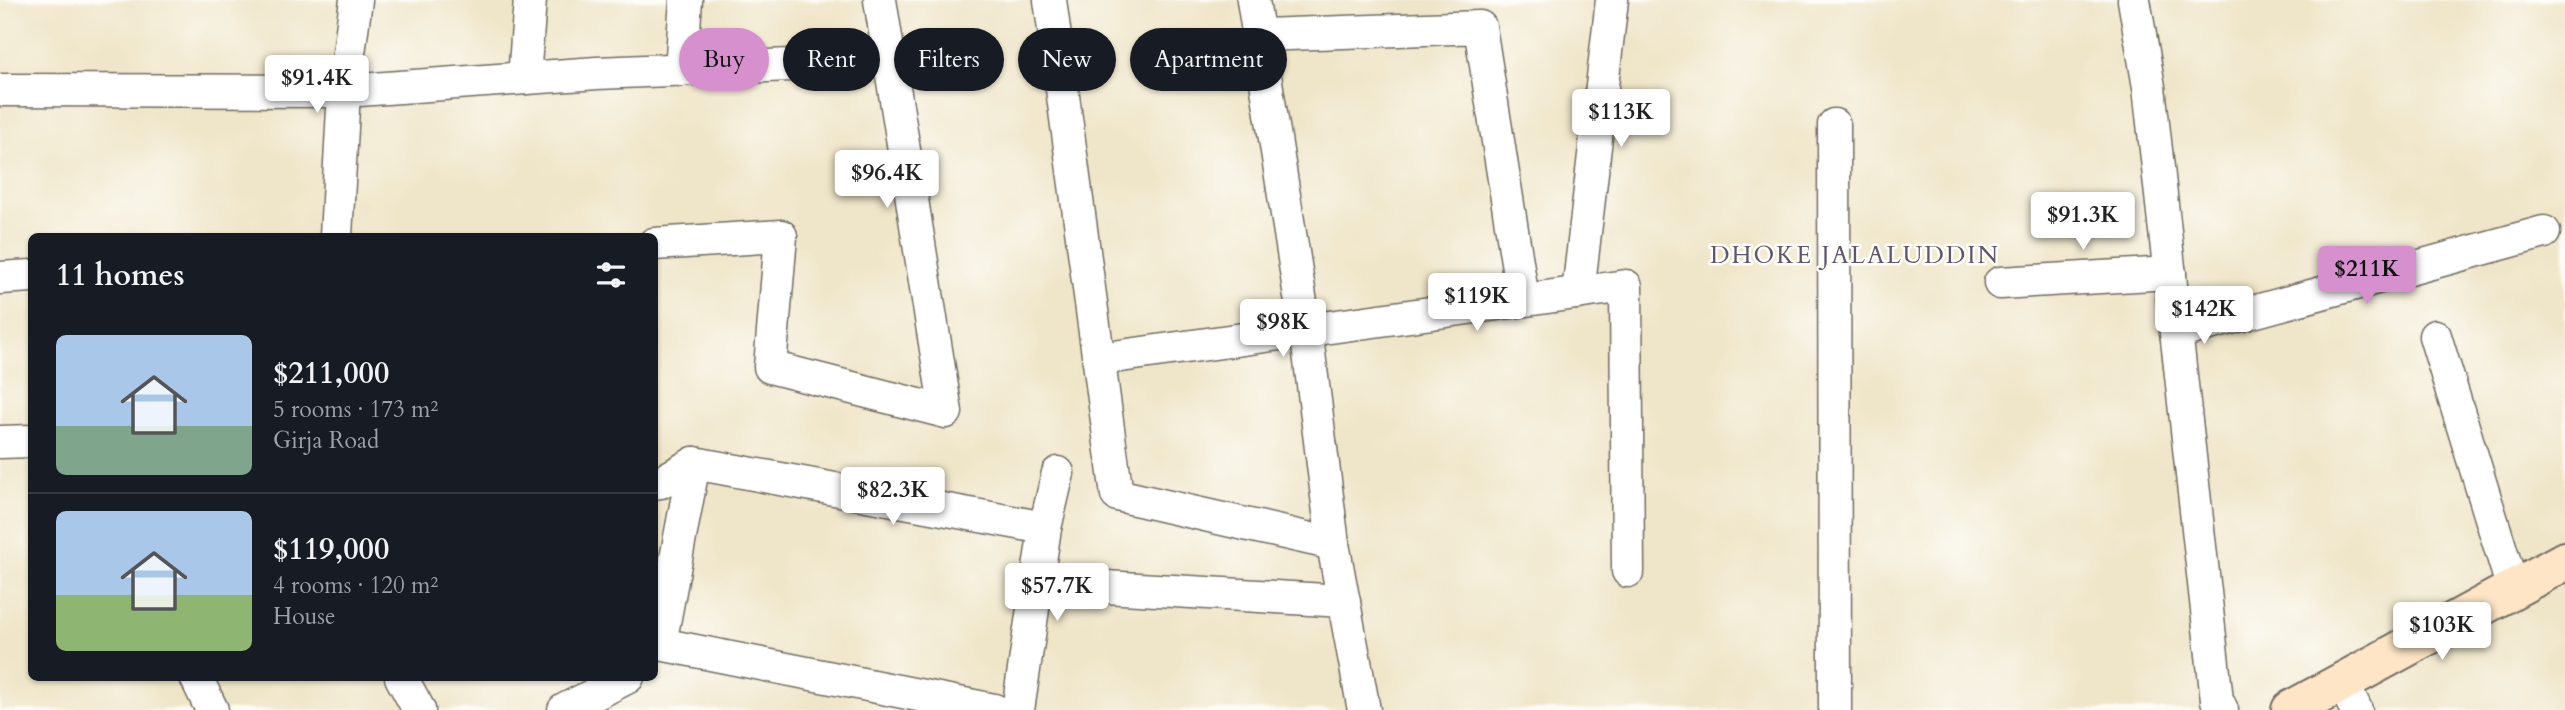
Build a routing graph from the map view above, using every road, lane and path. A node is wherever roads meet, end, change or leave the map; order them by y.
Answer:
1 (356, 0) edge
2 (530, 0) edge
3 (686, 0) edge
4 (880, 0) edge
5 (1050, 0) edge
6 (1253, 0) edge
7 (1612, 0) edge
8 (2134, 0) edge
9 (684, 28) edge
10 (1258, 28) edge
11 (1287, 33) edge
12 (890, 61) junction
13 (769, 66) edge
14 (679, 70) edge
15 (524, 78) junction
16 (0, 90) edge
17 (344, 91) junction
18 (1268, 91) edge
19 (1834, 125) dead end
20 (2544, 232) dead end
21 (336, 233) edge
22 (658, 244) edge
23 (2169, 273) junction
24 (28, 276) edge
25 (0, 278) edge
26 (2000, 283) dead end
27 (1578, 293) junction
28 (1523, 300) junction
29 (1306, 330) junction
30 (2176, 333) junction
31 (2435, 336) dead end
32 (1098, 359) junction
33 (28, 441) edge
34 (0, 442) edge
35 (694, 463) junction
36 (1058, 473) dead end
37 (658, 482) edge
38 (1045, 528) junction
39 (1334, 544) junction
40 (2565, 561) edge
41 (1628, 571) dead end
42 (1037, 583) junction
43 (2514, 589) junction
44 (1344, 601) junction
45 (658, 642) edge
46 (658, 647) edge
47 (198, 681) edge
48 (403, 681) edge
49 (620, 681) edge
50 (2349, 696) edge
51 (212, 710) edge
52 (419, 710) edge
53 (564, 710) edge
54 (994, 710) edge
55 (1018, 710) edge
56 (1364, 710) edge
57 (1835, 710) edge
58 (2222, 710) edge
59 (2291, 710) edge

1 - 17 street
2 - 15 street
3 - 9 street
4 - 12 street
5 - 32 street
6 - 10 street
7 - 27 street
8 - 23 street
11 - 28 street
12 - 13 street
12 - 22 street
14 - 15 street
15 - 17 street
16 - 17 street
17 - 21 street
18 - 29 street
19 - 57 street
20 - 30 street
23 - 26 street
23 - 30 street
24 - 25 street
27 - 28 street
27 - 41 street
28 - 29 street
29 - 32 street
29 - 39 street
30 - 58 street
31 - 43 street
32 - 39 street
33 - 34 street
35 - 37 street
35 - 38 street
35 - 45 street
36 - 38 street
38 - 42 street
39 - 44 street
40 - 43 main road
42 - 44 street
42 - 55 street
43 - 50 main road
44 - 56 street
46 - 54 street
47 - 51 street
48 - 52 street
49 - 53 street
50 - 59 main road

